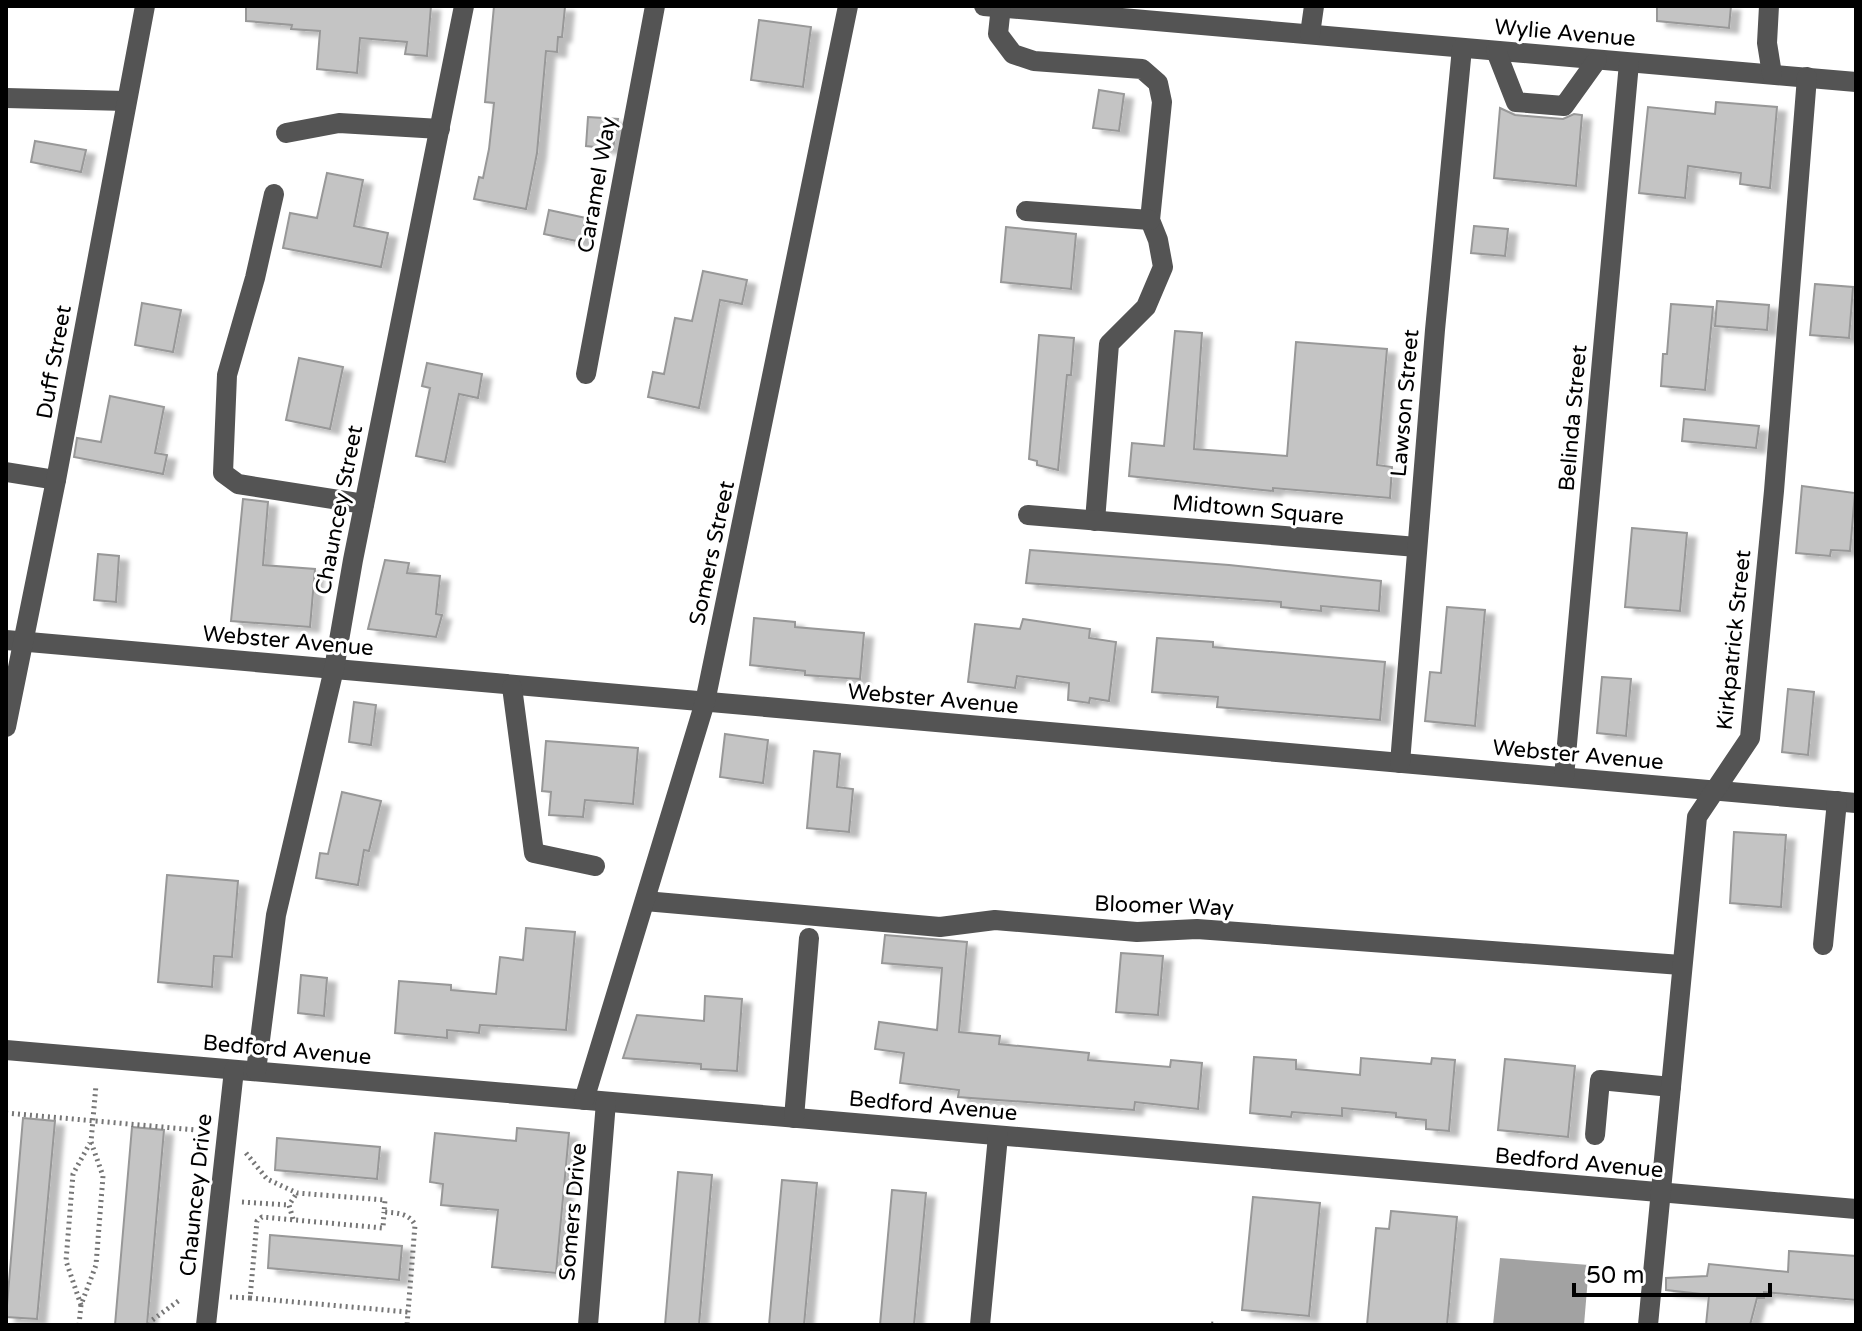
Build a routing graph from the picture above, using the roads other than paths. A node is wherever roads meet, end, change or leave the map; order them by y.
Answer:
1 (145, 6) edge
2 (464, 6) edge
3 (655, 6) edge
4 (848, 6) edge
5 (995, 6) edge
6 (1314, 6) edge
7 (1769, 6) edge
8 (1310, 34) junction
9 (1462, 48) junction
10 (1496, 51) junction
11 (1597, 60) junction
12 (1629, 63) junction
13 (1772, 74) junction
14 (1807, 77) junction
15 (1856, 82) edge
16 (6, 98) edge
17 (126, 101) junction
18 (440, 129) junction
19 (286, 133) dead end
20 (274, 194) dead end
21 (1026, 211) dead end
22 (1150, 220) junction
23 (586, 374) dead end
24 (6, 472) edge
25 (56, 480) junction
26 (364, 504) junction
27 (1028, 515) dead end
28 (1095, 521) junction
29 (1417, 547) junction
30 (14, 641) edge
31 (334, 669) junction
32 (512, 687) junction
33 (705, 702) junction
34 (6, 727) edge
35 (1400, 763) junction
36 (1564, 777) junction
37 (1716, 791) junction
38 (1846, 802) edge
39 (595, 866) dead end
40 (645, 901) junction
41 (809, 938) dead end
42 (1823, 945) dead end
43 (1681, 965) junction
44 (6, 1050) edge
45 (234, 1070) junction
46 (256, 1071) junction
47 (1671, 1087) junction
48 (584, 1100) junction
49 (606, 1102) junction
50 (794, 1118) junction
51 (1595, 1135) dead end
52 (998, 1136) junction
53 (1661, 1194) junction
54 (1856, 1209) edge
55 (206, 1325) edge
56 (588, 1325) edge
57 (980, 1325) edge
58 (1648, 1325) edge

1 - 17 street, Duff Street
2 - 18 street, Chauncey Street
3 - 23 street, Caramel Way
4 - 33 street, Somers Street
5 - 8 street, Wylie Avenue
5 - 22 street
6 - 8 street
7 - 13 street
8 - 9 street, Wylie Avenue
9 - 10 street, Wylie Avenue
9 - 29 street, Lawson Street
10 - 11 street, Wylie Avenue
10 - 11 street
11 - 12 street, Wylie Avenue
12 - 13 street, Wylie Avenue
12 - 36 street, Belinda Street
13 - 14 street, Wylie Avenue
14 - 15 street, Wylie Avenue
14 - 37 street, Kirkpatrick Street
16 - 17 street
17 - 25 street, Duff Street
18 - 19 street
18 - 26 street, Chauncey Street
20 - 26 street
21 - 22 street
22 - 28 street
24 - 25 street
25 - 30 street, Duff Street
26 - 31 street, Chauncey Street
27 - 28 street, Midtown Square
28 - 29 street, Midtown Square
29 - 35 street, Lawson Street
30 - 31 street, Webster Avenue
30 - 34 street, Duff Street
31 - 32 street, Webster Avenue
31 - 46 street, Chauncey Street
32 - 33 street, Webster Avenue
32 - 39 street
33 - 35 street, Webster Avenue
33 - 40 street, Somers Street
35 - 36 street, Webster Avenue
36 - 37 street, Webster Avenue
37 - 38 street, Webster Avenue
37 - 43 street, Kirkpatrick Street
38 - 42 street
40 - 43 street, Bloomer Way
40 - 48 street, Somers Street
41 - 50 street
43 - 47 street, Kirkpatrick Street
44 - 45 street, Bedford Avenue
45 - 46 street, Bedford Avenue
45 - 55 street, Chauncey Drive
46 - 48 street, Bedford Avenue
47 - 51 street
47 - 53 street, Kirkpatrick Street
48 - 49 street, Bedford Avenue
49 - 50 street, Bedford Avenue
49 - 56 street, Somers Drive
50 - 52 street, Bedford Avenue
52 - 53 street, Bedford Avenue
52 - 57 street
53 - 54 street, Bedford Avenue
53 - 58 street, Kirkpatrick Street

